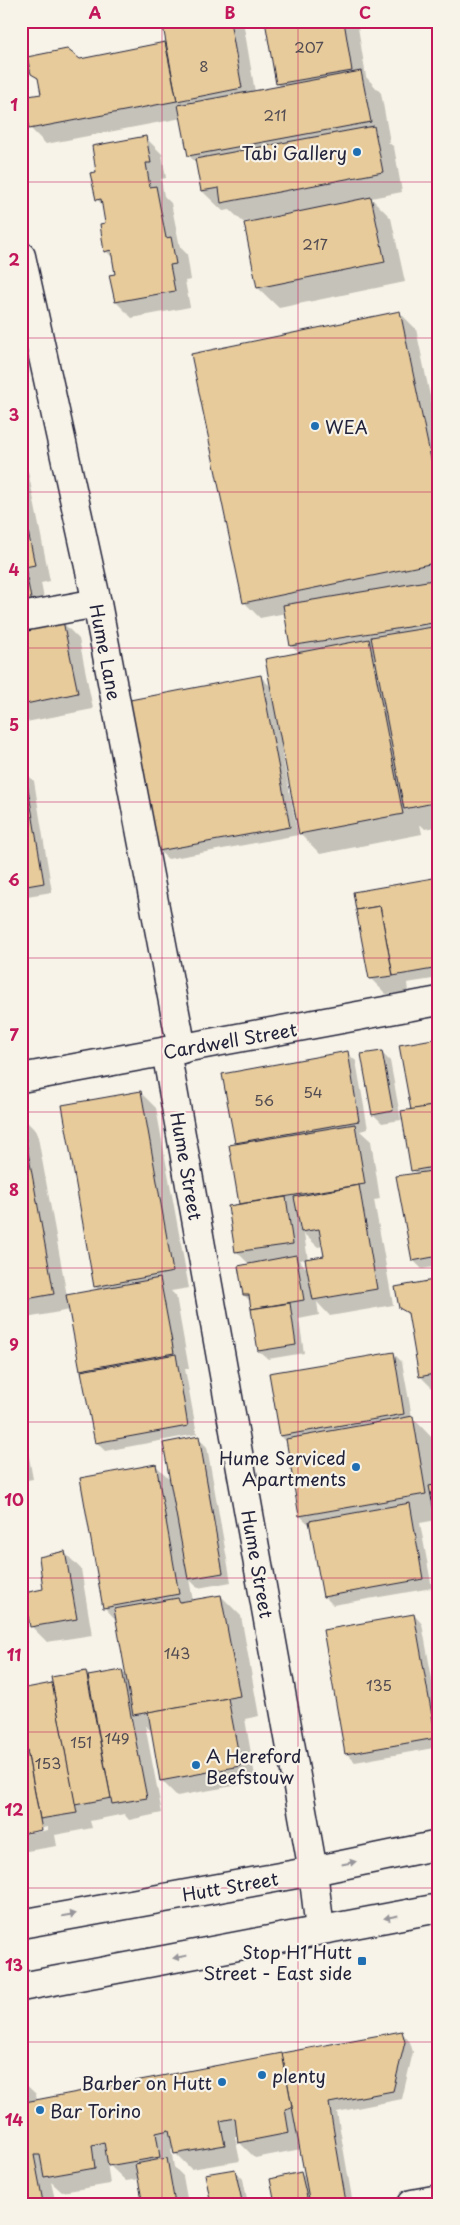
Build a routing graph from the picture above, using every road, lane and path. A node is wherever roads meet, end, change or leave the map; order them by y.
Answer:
1 (43, 21) edge
2 (21, 25) edge
3 (21, 256) edge
4 (96, 604) junction
5 (21, 617) edge
6 (439, 1001) edge
7 (174, 1050) junction
8 (21, 1078) edge
9 (439, 1845) edge
10 (313, 1871) junction
11 (439, 1908) edge
12 (21, 1924) edge
13 (320, 1930) junction
14 (21, 1987) edge
15 (439, 2199) edge
16 (412, 2204) edge

1 - 2 path
3 - 4 street, Hume Lane
4 - 5 street
4 - 7 street, Hume Lane
6 - 7 street, Cardwell Street
7 - 8 street, Cardwell Street
7 - 10 street, Hume Street
10 -> 9 street, Hutt Street
12 -> 10 street, Hutt Street
10 - 13 street, Hume Street
11 -> 13 street
13 -> 14 street
15 - 16 street

